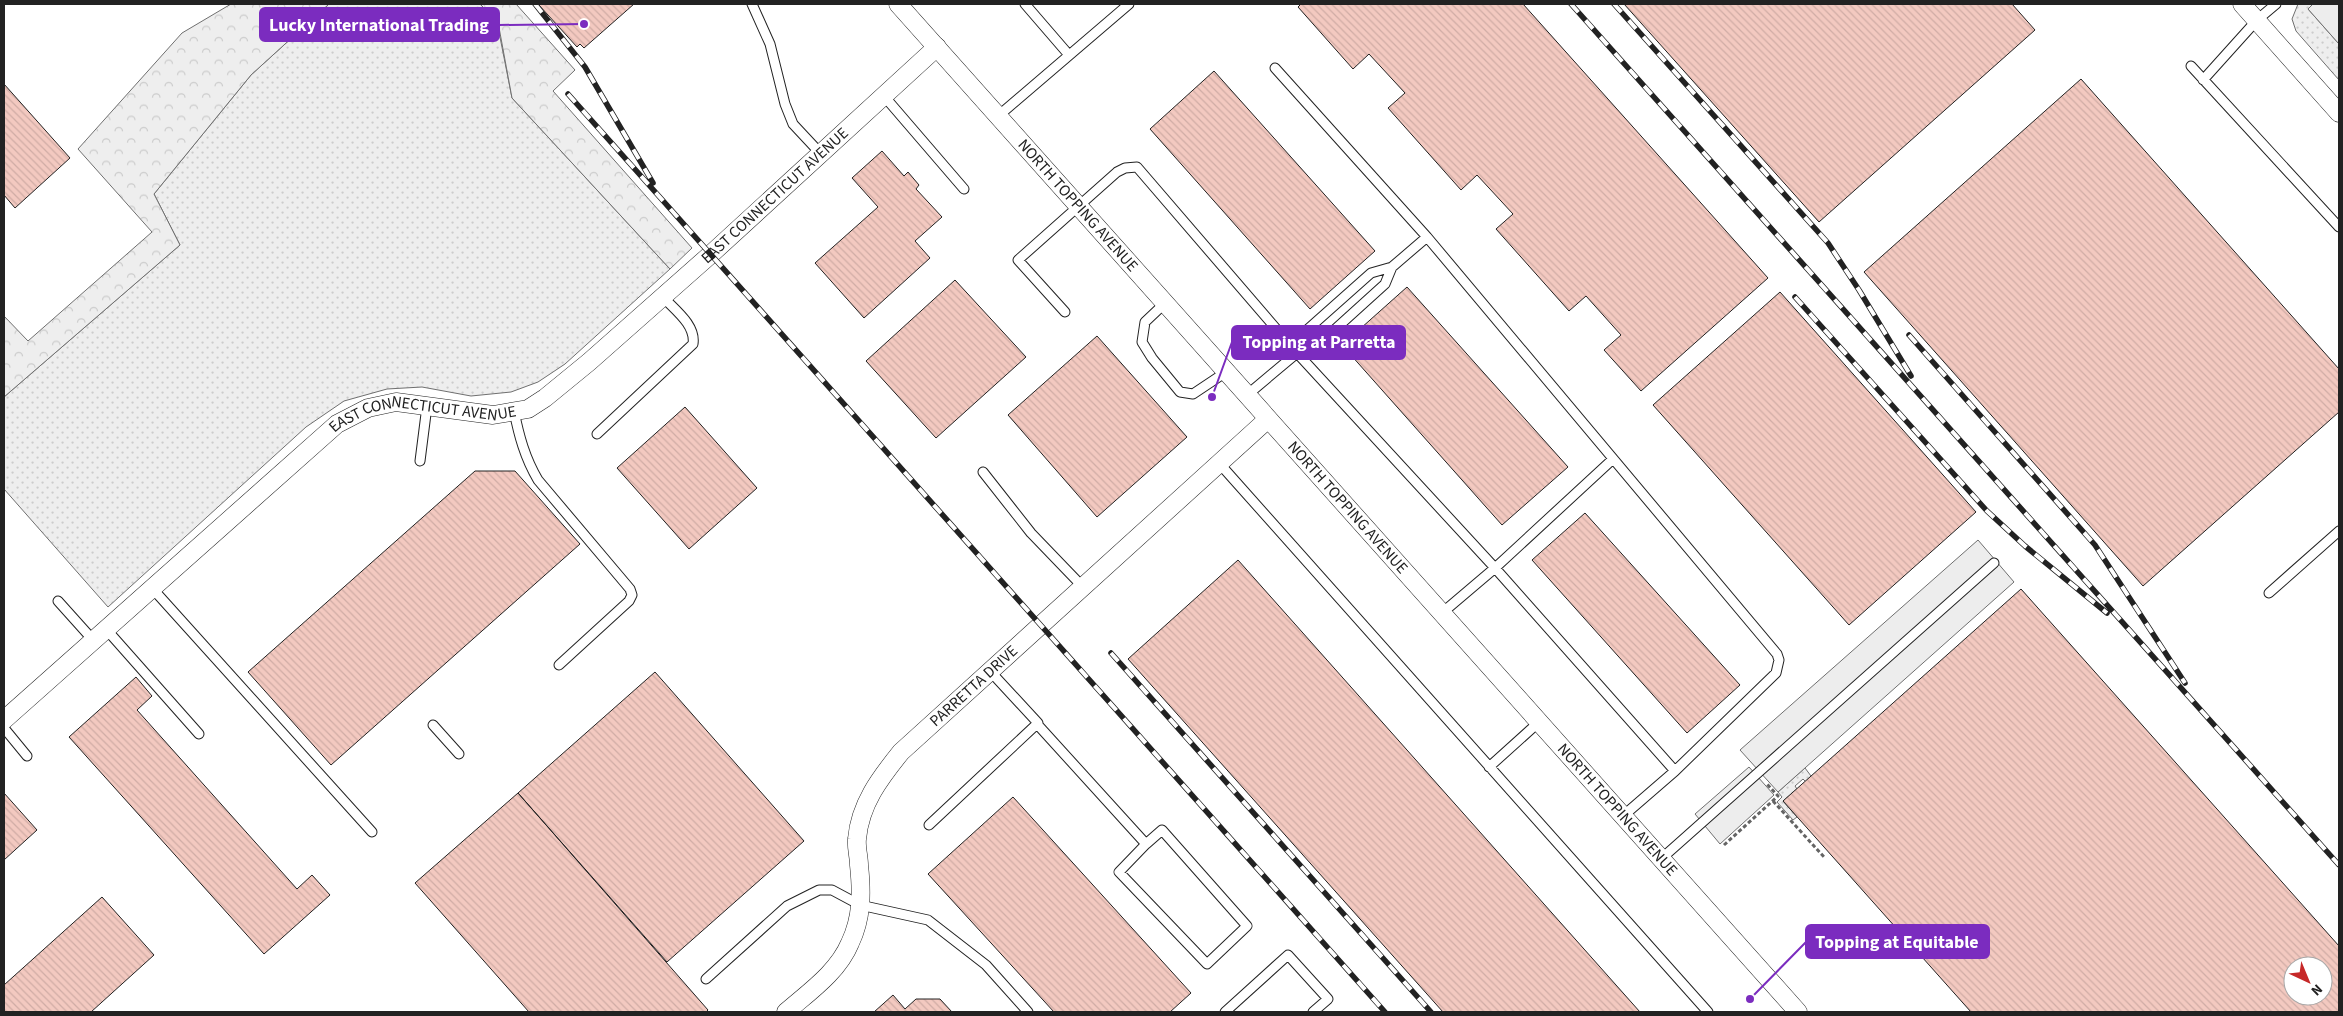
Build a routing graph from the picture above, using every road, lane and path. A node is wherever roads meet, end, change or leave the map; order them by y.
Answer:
1 (752, 4) edge
2 (898, 4) edge
3 (1025, 4) edge
4 (1130, 4) edge
5 (2242, 4) edge
6 (2276, 4) edge
7 (2257, 20) junction
8 (937, 48) junction
9 (1069, 55) junction
10 (2191, 66) dead end
11 (1276, 68) dead end
12 (2203, 80) junction
13 (884, 96) junction
14 (2339, 113) edge
15 (997, 116) junction
16 (821, 154) junction
17 (964, 188) dead end
18 (1078, 208) junction
19 (2339, 227) edge
20 (1427, 237) junction
21 (1392, 267) junction
22 (663, 297) junction
23 (1164, 304) junction
24 (1065, 312) dead end
25 (1297, 353) junction
26 (1226, 372) junction
27 (1247, 395) junction
28 (427, 406) junction
29 (514, 411) junction
30 (1268, 419) junction
31 (597, 434) dead end
32 (1613, 459) junction
33 (420, 461) dead end
34 (1219, 463) junction
35 (982, 472) dead end
36 (2339, 531) edge
37 (1994, 563) dead end
38 (1495, 568) junction
39 (1082, 586) junction
40 (152, 588) junction
41 (2269, 593) dead end
42 (58, 601) dead end
43 (1442, 613) junction
44 (100, 634) junction
45 (559, 665) dead end
46 (989, 670) junction
47 (4, 720) edge
48 (1539, 722) junction
49 (1037, 724) junction
50 (433, 725) dead end
51 (4, 728) edge
52 (199, 734) dead end
53 (459, 754) dead end
54 (27, 756) dead end
55 (1489, 767) junction
56 (1675, 771) junction
57 (1758, 773) junction
58 (1773, 801) junction
59 (1623, 816) junction
60 (929, 825) dead end
61 (372, 832) dead end
62 (1146, 844) junction
63 (1724, 845) dead end
64 (1824, 857) dead end
65 (1661, 859) junction
66 (860, 905) junction
67 (706, 979) dead end
68 (786, 1012) edge
69 (1028, 1012) edge
70 (1225, 1012) edge
71 (1313, 1012) edge
72 (1708, 1012) edge
73 (1798, 1012) edge

1 - 16 lane
2 - 8 street, NORTH TOPPING AVENUE
3 - 9 lane
4 - 9 lane
5 - 7 street
6 - 7 lane
7 - 12 lane
7 - 14 street
8 - 13 street, EAST CONNECTICUT AVENUE
8 - 15 street, NORTH TOPPING AVENUE
9 - 15 lane
10 - 12 lane
11 - 20 lane
12 - 19 lane
13 - 16 street, EAST CONNECTICUT AVENUE
13 - 17 lane
15 - 18 street, NORTH TOPPING AVENUE
16 - 22 street, EAST CONNECTICUT AVENUE
18 - 23 street, NORTH TOPPING AVENUE
18 - 24 lane
18 - 25 lane
20 - 21 lane
20 - 32 lane
21 - 25 lane
21 - 25 lane
22 - 29 street, EAST CONNECTICUT AVENUE
22 - 31 lane
23 - 26 street, NORTH TOPPING AVENUE
23 - 26 lane
25 - 27 lane
25 - 38 lane
26 - 27 street, NORTH TOPPING AVENUE
27 - 30 street, NORTH TOPPING AVENUE
28 - 29 street, EAST CONNECTICUT AVENUE
28 - 33 lane
28 - 40 street, EAST CONNECTICUT AVENUE
29 - 45 lane
30 - 34 street, PARRETTA DRIVE
30 - 43 street, NORTH TOPPING AVENUE
32 - 38 lane
32 - 56 lane
34 - 39 street, PARRETTA DRIVE
34 - 55 lane
35 - 39 lane
36 - 41 lane
37 - 57 lane
38 - 43 lane
38 - 56 lane
39 - 46 street, PARRETTA DRIVE
40 - 44 street, EAST CONNECTICUT AVENUE
40 - 61 lane
42 - 44 lane
43 - 48 street, NORTH TOPPING AVENUE
44 - 47 street, EAST CONNECTICUT AVENUE
44 - 52 lane
46 - 49 lane
46 - 66 street, PARRETTA DRIVE
48 - 55 lane
48 - 59 street, NORTH TOPPING AVENUE
49 - 60 lane
49 - 62 lane
50 - 53 lane
51 - 54 lane
55 - 72 lane
56 - 59 lane
57 - 58 path
57 - 65 lane
58 - 63 path
58 - 64 path
59 - 65 street, NORTH TOPPING AVENUE
62 - 62 lane
65 - 73 street, NORTH TOPPING AVENUE
66 - 67 lane
66 - 68 street, PARRETTA DRIVE
66 - 69 lane
70 - 71 lane

